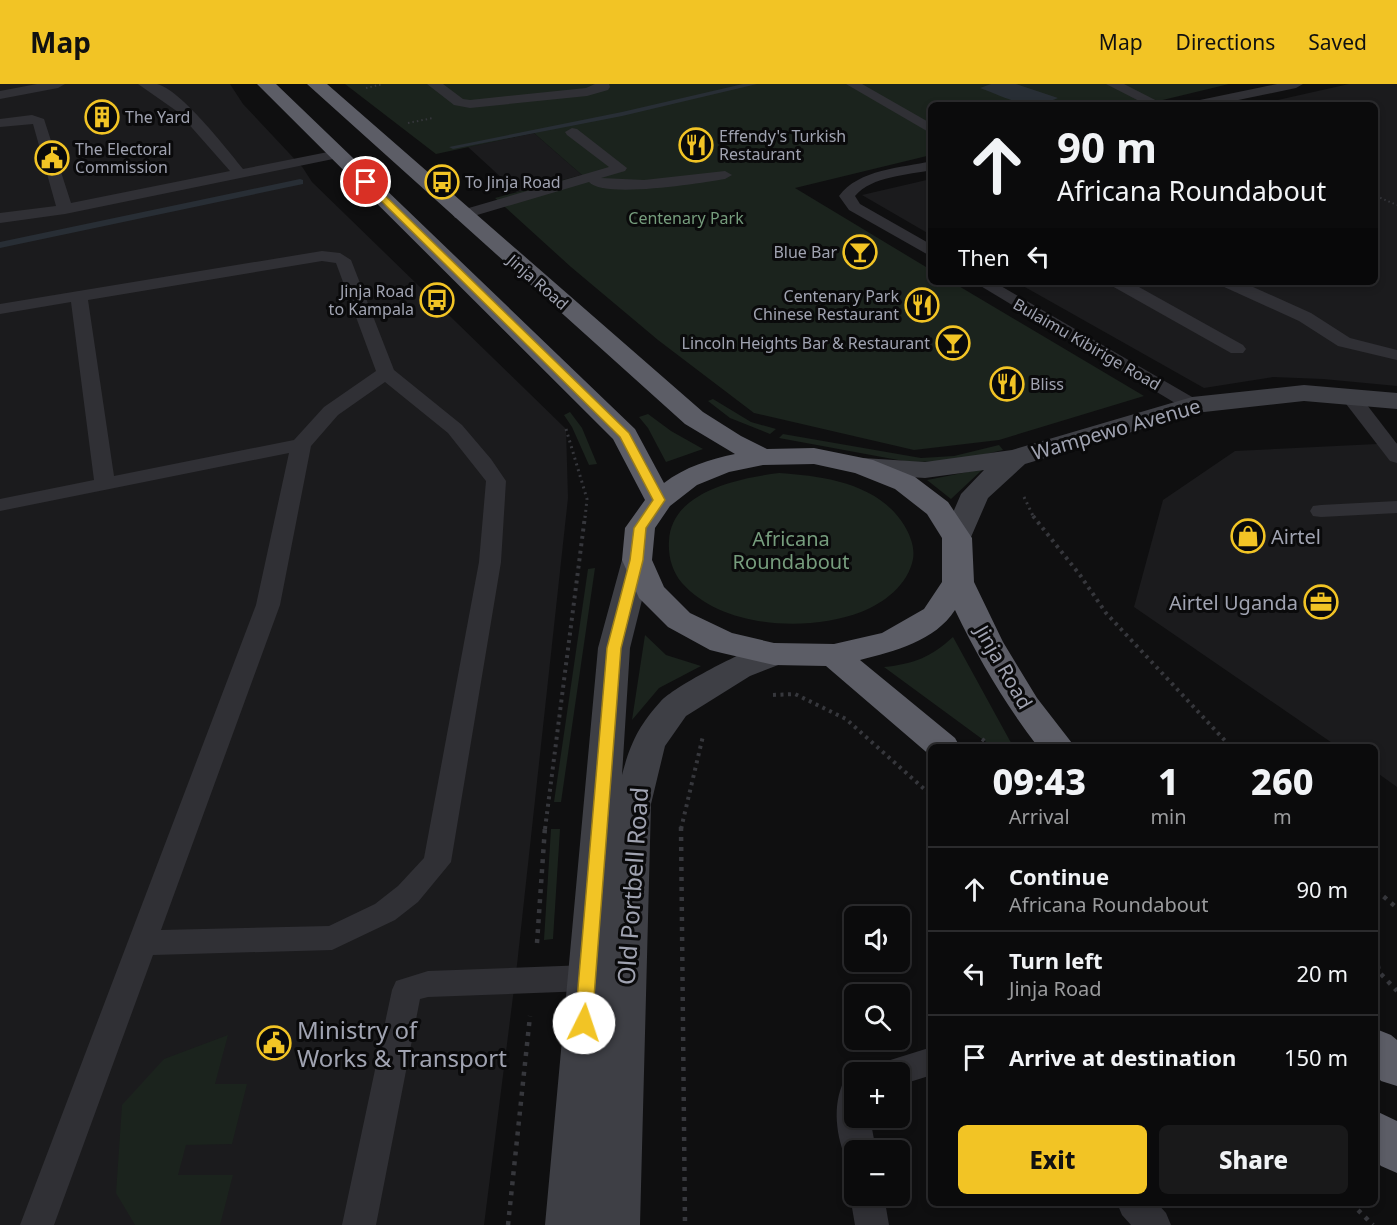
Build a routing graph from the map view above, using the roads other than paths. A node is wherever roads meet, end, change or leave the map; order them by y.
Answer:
1 (58, 84) edge
2 (145, 84) edge
3 (266, 84) edge
4 (434, 84) edge
5 (602, 84) edge
6 (853, 84) edge
7 (1113, 84) edge
8 (1296, 84) edge
9 (320, 88) edge
10 (0, 95) edge
11 (1152, 102) edge
12 (1209, 102) edge
13 (0, 123) edge
14 (928, 128) edge
15 (573, 132) dead end
16 (338, 154) junction
17 (928, 166) edge
18 (240, 174) junction
19 (725, 175) dead end
20 (583, 180) junction
21 (65, 209) junction
22 (461, 214) junction
23 (0, 218) edge
24 (928, 250) edge
25 (987, 285) edge
26 (1123, 285) edge
27 (1243, 286) edge
28 (78, 296) junction
29 (0, 309) edge
30 (1237, 349) dead end
31 (1397, 355) edge
32 (386, 373) junction
33 (1350, 396) junction
34 (1397, 401) edge
35 (1192, 405) junction
36 (301, 446) junction
37 (763, 457) junction
38 (1397, 457) edge
39 (1012, 461) junction
40 (863, 465) junction
41 (105, 484) junction
42 (659, 500) junction
43 (0, 505) edge
44 (1397, 507) edge
45 (1321, 511) dead end
46 (957, 538) junction
47 (637, 560) junction
48 (958, 582) junction
49 (774, 654) junction
50 (834, 655) junction
51 (938, 744) edge
52 (1055, 744) edge
53 (143, 943) junction
54 (587, 978) junction
55 (1378, 1050) edge
56 (928, 1062) edge
57 (1397, 1066) edge
58 (910, 1068) edge
59 (1378, 1134) edge
60 (1397, 1151) edge
61 (869, 1206) edge
62 (1137, 1206) edge
63 (37, 1225) edge
64 (358, 1225) edge
65 (569, 1225) edge
66 (616, 1225) edge
67 (872, 1225) edge
68 (1154, 1225) edge

1 - 10 lane
2 - 18 lane
3 - 16 highway
4 - 5 lane
6 - 14 lane
7 - 11 lane
8 - 12 lane
9 - 22 highway, Jinja Road
13 - 21 lane
15 - 20 lane
16 - 18 lane
16 - 42 highway
17 - 24 lane
18 - 21 lane
19 - 20 lane
20 - 22 lane
21 - 23 lane
22 - 37 highway, Jinja Road
25 - 35 lane, Bulaimu Kibirige Road
26 - 30 lane
27 - 31 lane
28 - 29 lane
28 - 32 lane
28 - 41 lane
32 - 36 lane
32 - 53 lane
33 - 34 main road, Wampewo Avenue
33 - 35 main road, Wampewo Avenue
33 - 38 lane
35 - 39 main road, Wampewo Avenue
36 - 41 lane
36 - 53 lane
37 - 40 highway
37 - 42 highway
39 - 40 main road, Wampewo Avenue
39 - 46 main road
40 - 46 highway
41 - 43 lane
42 - 47 highway
44 - 45 lane
46 - 48 highway
47 - 49 highway
47 - 54 main road, Old Portbell Road
48 - 50 highway
48 - 52 highway, Jinja Road
49 - 50 highway
49 - 66 main road, Old Portbell Road
50 - 51 highway
53 - 63 lane
54 - 64 lane
54 - 65 main road, Old Portbell Road
55 - 57 highway
56 - 58 lane
59 - 60 highway
61 - 67 lane
62 - 68 lane

